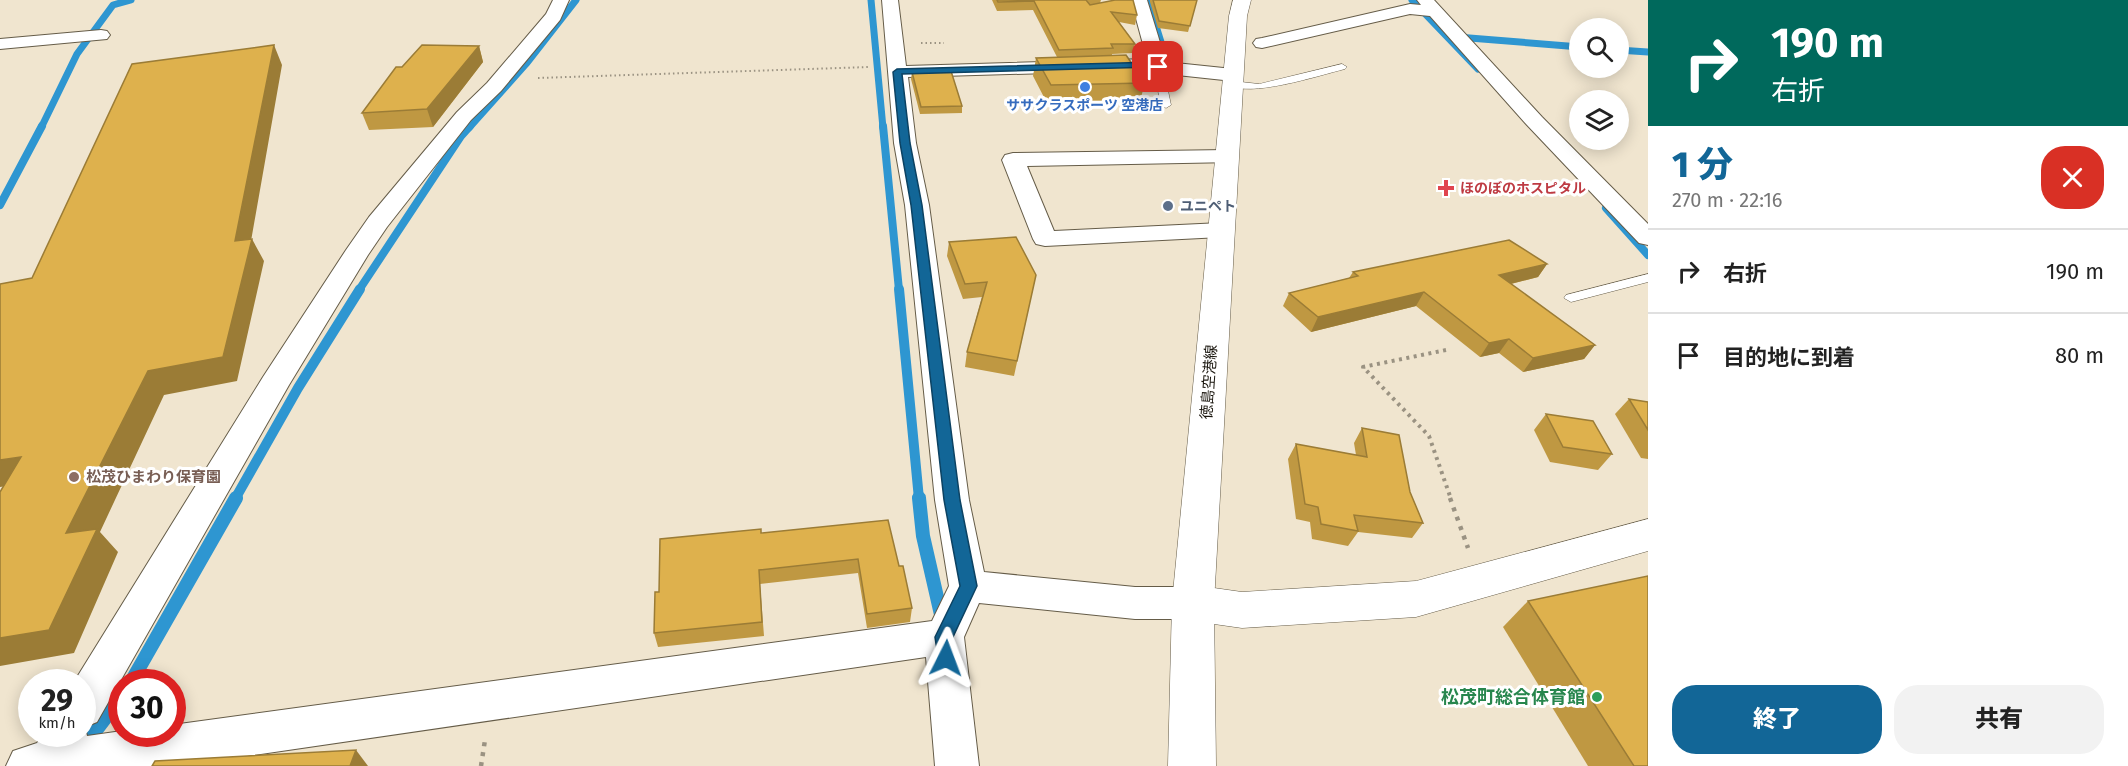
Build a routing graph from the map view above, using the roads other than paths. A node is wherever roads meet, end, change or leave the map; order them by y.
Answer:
1 (561, 0) edge
2 (890, 0) edge
3 (1139, 0) edge
4 (1242, 0) edge
5 (1423, 7) edge
6 (101, 35) dead end
7 (1262, 43) dead end
8 (0, 44) edge
9 (1158, 66) junction
10 (1342, 67) dead end
11 (897, 69) junction
12 (1233, 79) junction
13 (1166, 105) dead end
14 (1227, 157) junction
15 (1221, 230) junction
16 (1648, 238) edge
17 (1648, 279) edge
18 (1571, 298) dead end
19 (1648, 535) edge
20 (968, 586) junction
21 (1193, 603) junction
22 (944, 637) junction
23 (96, 684) edge
24 (48, 754) edge
25 (957, 766) edge
26 (1192, 766) edge

1 - 23 street
2 - 11 street
3 - 9 street
4 - 12 main road, 徳島空港線
5 - 7 street
5 - 16 street
6 - 8 street
9 - 11 street
9 - 12 street
9 - 13 lane
10 - 12 lane
11 - 20 street
12 - 14 main road, 徳島空港線
14 - 15 main road, 徳島空港線
14 - 15 street
15 - 21 main road, 徳島空港線
17 - 18 lane
19 - 21 main road
20 - 21 street
20 - 22 street
21 - 26 main road, 徳島空港線
22 - 24 street
22 - 25 street

